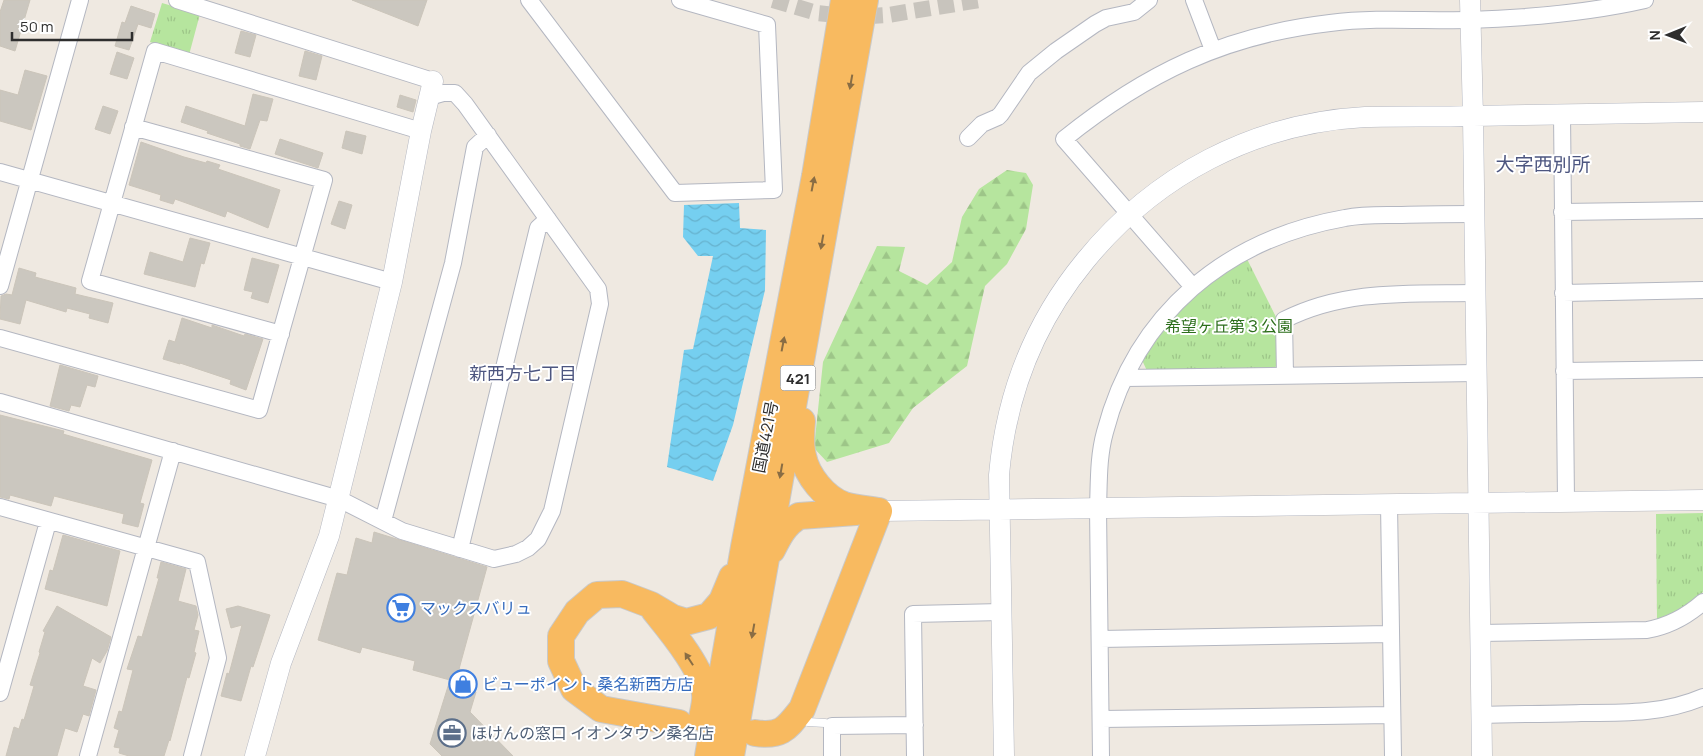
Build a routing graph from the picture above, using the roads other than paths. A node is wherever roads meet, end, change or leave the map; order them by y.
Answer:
1 (80, 0) edge
2 (177, 0) edge
3 (528, 0) edge
4 (680, 0) edge
5 (831, 0) edge
6 (844, 0) edge
7 (865, 0) edge
8 (885, 0) edge
9 (1149, 0) edge
10 (1194, 0) edge
11 (1646, 0) edge
12 (1470, 10) edge
13 (1213, 50) junction
14 (856, 56) junction
15 (829, 86) junction
16 (431, 89) junction
17 (1703, 112) edge
18 (1562, 114) junction
19 (1473, 116) junction
20 (133, 127) junction
21 (421, 131) junction
22 (488, 135) junction
23 (968, 138) dead end
24 (0, 172) edge
25 (29, 180) junction
26 (112, 203) junction
27 (1703, 210) edge
28 (1562, 212) junction
29 (1129, 213) junction
30 (1474, 214) junction
31 (548, 219) junction
32 (302, 257) junction
33 (392, 282) junction
34 (0, 286) edge
35 (1193, 287) junction
36 (1703, 290) edge
37 (1475, 293) junction
38 (1563, 293) junction
39 (809, 311) junction
40 (281, 334) junction
41 (0, 338) edge
42 (1703, 369) edge
43 (1564, 371) junction
44 (1477, 373) junction
45 (1285, 375) junction
46 (1125, 378) junction
47 (0, 402) edge
48 (173, 450) junction
49 (339, 499) junction
50 (1703, 500) edge
51 (1566, 501) junction
52 (1478, 502) junction
53 (1389, 504) junction
54 (0, 507) edge
55 (1098, 508) junction
56 (999, 509) junction
57 (879, 511) junction
58 (382, 521) junction
59 (48, 522) junction
60 (744, 546) junction
61 (146, 548) junction
62 (460, 549) junction
63 (766, 562) junction
64 (1703, 602) edge
65 (650, 605) junction
66 (1002, 612) junction
67 (1480, 633) junction
68 (1391, 634) junction
69 (1100, 639) junction
70 (0, 693) edge
71 (1703, 697) edge
72 (1392, 715) junction
73 (1481, 715) junction
74 (1102, 719) junction
75 (808, 722) dead end
76 (679, 723) dead end
77 (915, 725) junction
78 (832, 726) junction
79 (755, 733) dead end
80 (88, 756) edge
81 (192, 756) edge
82 (255, 756) edge
83 (696, 756) edge
84 (708, 756) edge
85 (730, 756) edge
86 (832, 756) edge
87 (915, 756) edge
88 (1004, 756) edge
89 (1102, 756) edge
90 (1393, 756) edge
91 (1482, 756) edge

1 - 25 street
2 - 16 street
3 - 4 street
5 - 15 highway
6 - 15 highway, 国道421号 / 421
7 - 14 highway, 国道421号 / 421
8 - 14 highway, 421
9 - 23 street
10 - 13 street
11 - 12 street
12 - 13 street
12 - 19 street
13 - 29 street
14 -> 39 highway, 国道421号 / 421
60 -> 15 highway, 国道421号 / 421
16 - 21 street
16 - 22 street
17 - 18 street
18 - 19 street
18 - 28 street
19 - 29 street
19 - 30 street
20 - 21 street
20 - 26 street
20 - 32 street
21 - 33 street
22 - 31 street
22 - 58 street
24 - 25 street
25 - 26 street
25 - 34 street
26 - 32 street
26 - 40 street
27 - 28 street
28 - 38 street
29 - 35 street
29 - 56 street
30 - 35 street
30 - 37 street
31 - 62 street
31 - 62 street
32 - 33 street
32 - 40 street
33 - 49 street
35 - 46 street
36 - 38 street
37 - 44 street
37 - 45 street
38 - 43 street
39 - 57 highway
39 -> 63 highway, 国道421号 / 421
40 - 41 street
42 - 43 street
43 - 51 street
44 - 45 street
44 - 52 street
45 - 46 street
46 - 55 street
47 - 48 street
48 - 49 street
48 - 61 street
49 - 58 street
49 - 82 street
50 - 51 street
51 - 52 street
52 - 53 street
52 - 67 street
53 - 55 street
53 - 68 street
54 - 59 street
55 - 56 street
55 - 69 street
56 - 57 street
56 - 66 street
57 - 63 highway
57 - 79 highway
58 - 62 street
59 - 61 street
59 - 70 street
60 - 65 highway
60 - 84 highway, 国道421号 / 421
61 - 80 street
61 - 81 street
63 -> 85 highway, 国道421号 / 421
64 - 67 street
65 - 76 highway
83 -> 65 highway
66 - 77 street
66 - 88 street
67 - 73 street
68 - 69 street
68 - 72 street
69 - 74 street
71 - 73 street
72 - 74 street
72 - 90 street
73 - 91 street
74 - 89 street
75 - 78 lane
77 - 78 street
77 - 87 street
78 - 86 street

